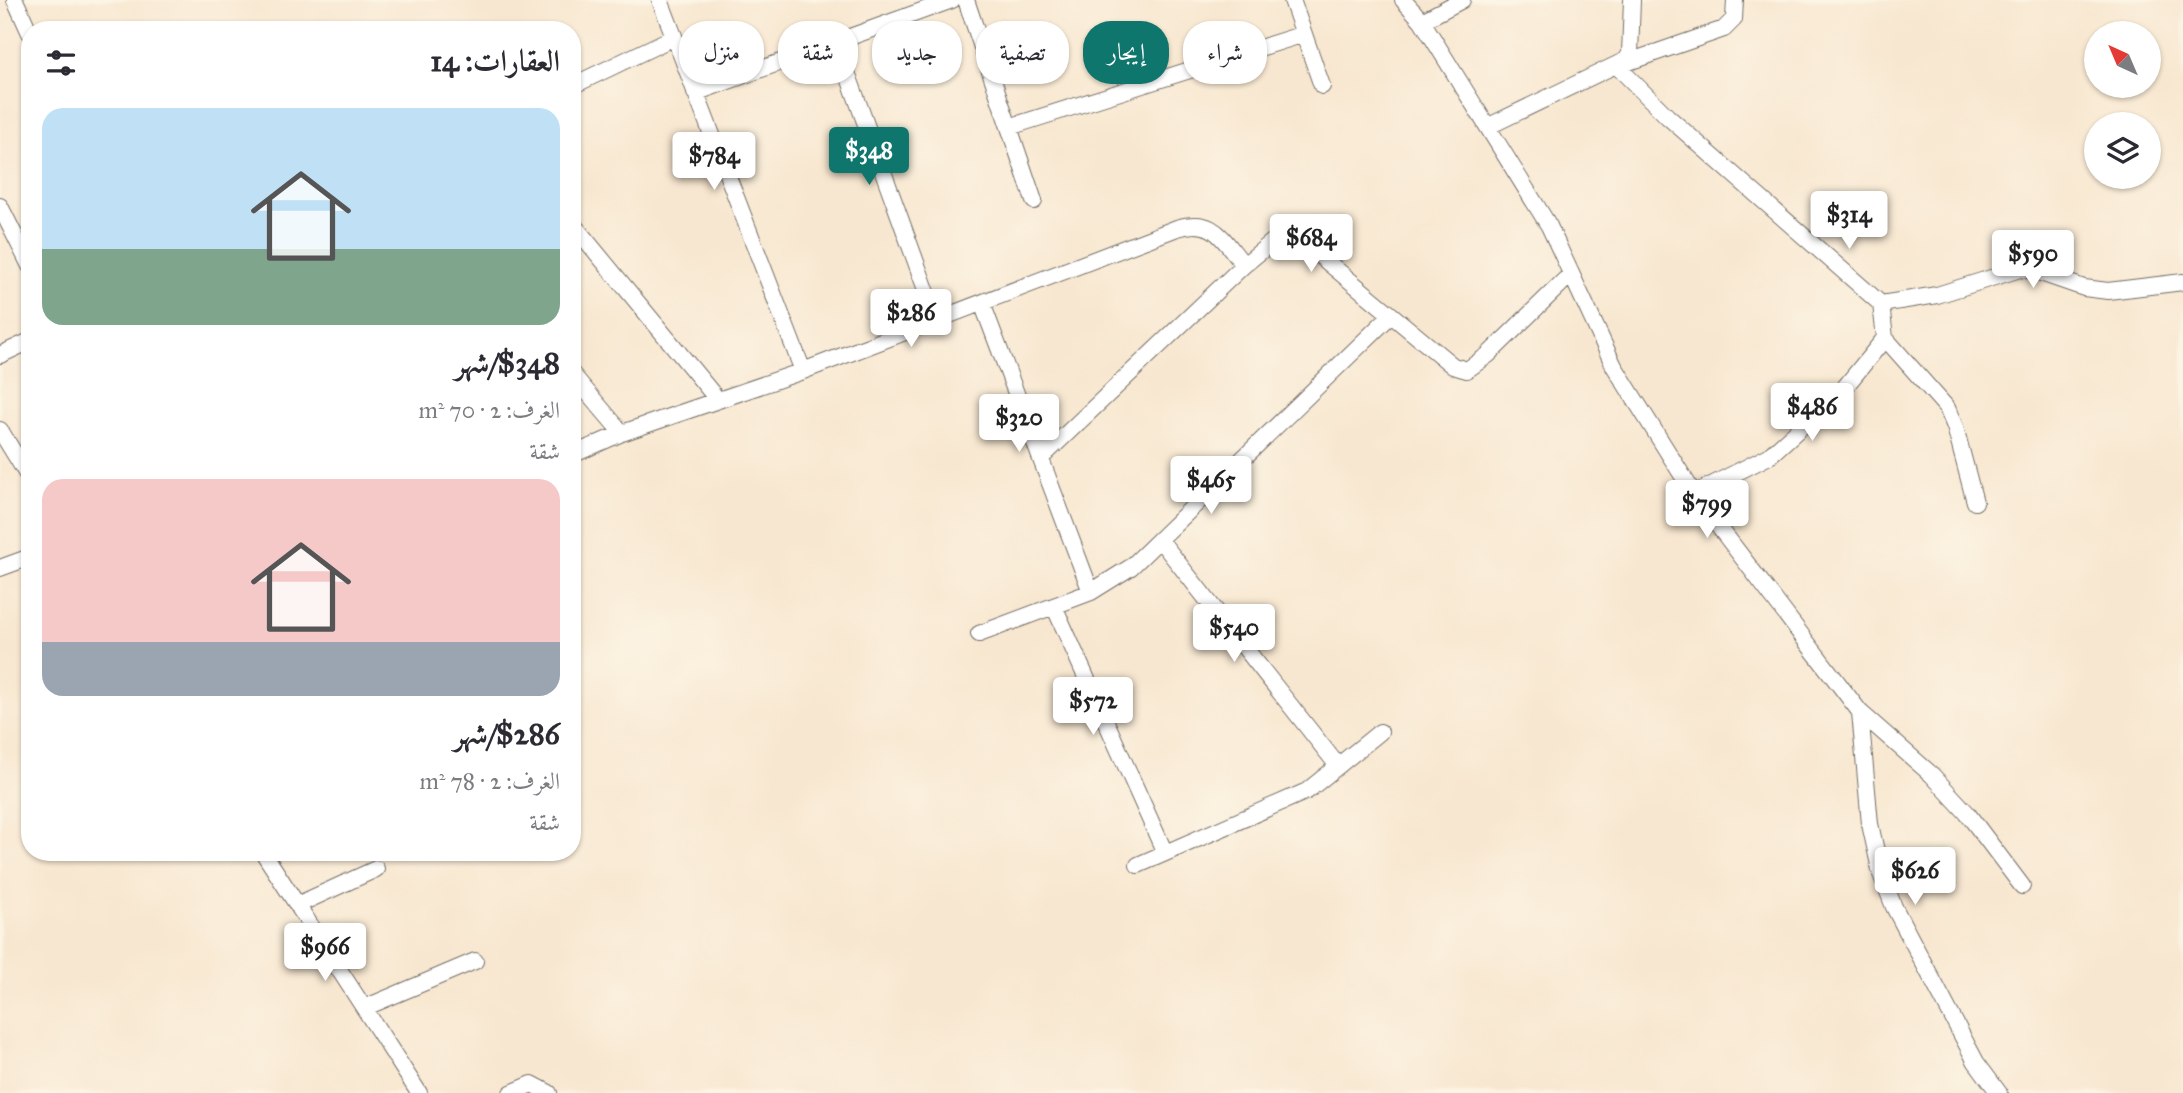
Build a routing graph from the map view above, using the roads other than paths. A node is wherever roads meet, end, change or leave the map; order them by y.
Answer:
1 (15, 0) edge
2 (660, 0) edge
3 (952, 0) edge
4 (966, 0) edge
5 (1292, 0) edge
6 (1403, 0) edge
7 (1462, 0) edge
8 (1632, 0) edge
9 (1735, 0) edge
10 (25, 21) edge
11 (1422, 21) junction
12 (858, 34) edge
13 (1304, 34) junction
14 (674, 37) junction
15 (778, 63) edge
16 (1618, 66) junction
17 (581, 82) edge
18 (851, 84) edge
19 (1322, 86) dead end
20 (695, 93) junction
21 (1489, 126) junction
22 (1009, 127) junction
23 (1034, 201) dead end
24 (0, 206) edge
25 (581, 234) edge
26 (21, 248) edge
27 (1244, 264) junction
28 (1572, 274) junction
29 (2183, 282) edge
30 (982, 303) junction
31 (1881, 304) junction
32 (1389, 317) junction
33 (937, 320) junction
34 (1885, 338) junction
35 (21, 345) edge
36 (0, 355) edge
37 (803, 371) junction
38 (581, 385) edge
39 (717, 399) junction
40 (622, 433) junction
41 (2, 436) edge
42 (581, 451) edge
43 (1041, 458) junction
44 (21, 465) edge
45 (1694, 494) junction
46 (1975, 502) dead end
47 (1160, 540) junction
48 (21, 560) edge
49 (0, 568) edge
50 (1091, 592) junction
51 (1054, 606) junction
52 (979, 634) dead end
53 (1860, 712) junction
54 (1380, 732) dead end
55 (1338, 766) junction
56 (1165, 853) junction
57 (268, 861) edge
58 (1138, 865) dead end
59 (376, 869) dead end
60 (2022, 886) dead end
61 (297, 905) junction
62 (475, 961) dead end
63 (364, 1008) junction
64 (419, 1093) edge
65 (510, 1093) edge
66 (549, 1093) edge
67 (1999, 1093) edge

1 - 10 street
2 - 14 street
3 - 12 street
4 - 22 street
5 - 13 street
6 - 11 street
7 - 11 street
8 - 16 street
9 - 16 street
11 - 21 street
13 - 19 street
13 - 22 street
14 - 17 street
14 - 20 street
15 - 20 street
16 - 21 street
16 - 31 street
18 - 33 street
20 - 37 street
21 - 28 street
22 - 23 street
24 - 26 street
25 - 39 street
27 - 30 street
27 - 32 street
27 - 43 street
28 - 32 street
28 - 45 street
29 - 31 street
30 - 33 street
30 - 43 street
31 - 34 street
32 - 47 street
33 - 37 street
34 - 45 street
34 - 46 street
35 - 36 street
37 - 39 street
38 - 40 street
39 - 40 street
40 - 42 street
41 - 44 street
43 - 50 street
45 - 53 street
47 - 50 street
47 - 55 street
48 - 49 street
50 - 51 street
51 - 52 street
51 - 56 street
53 - 60 street
53 - 67 street
54 - 55 street
55 - 56 street
56 - 58 street
57 - 61 street
59 - 61 street
61 - 63 street
62 - 63 street
63 - 64 street
65 - 66 street

